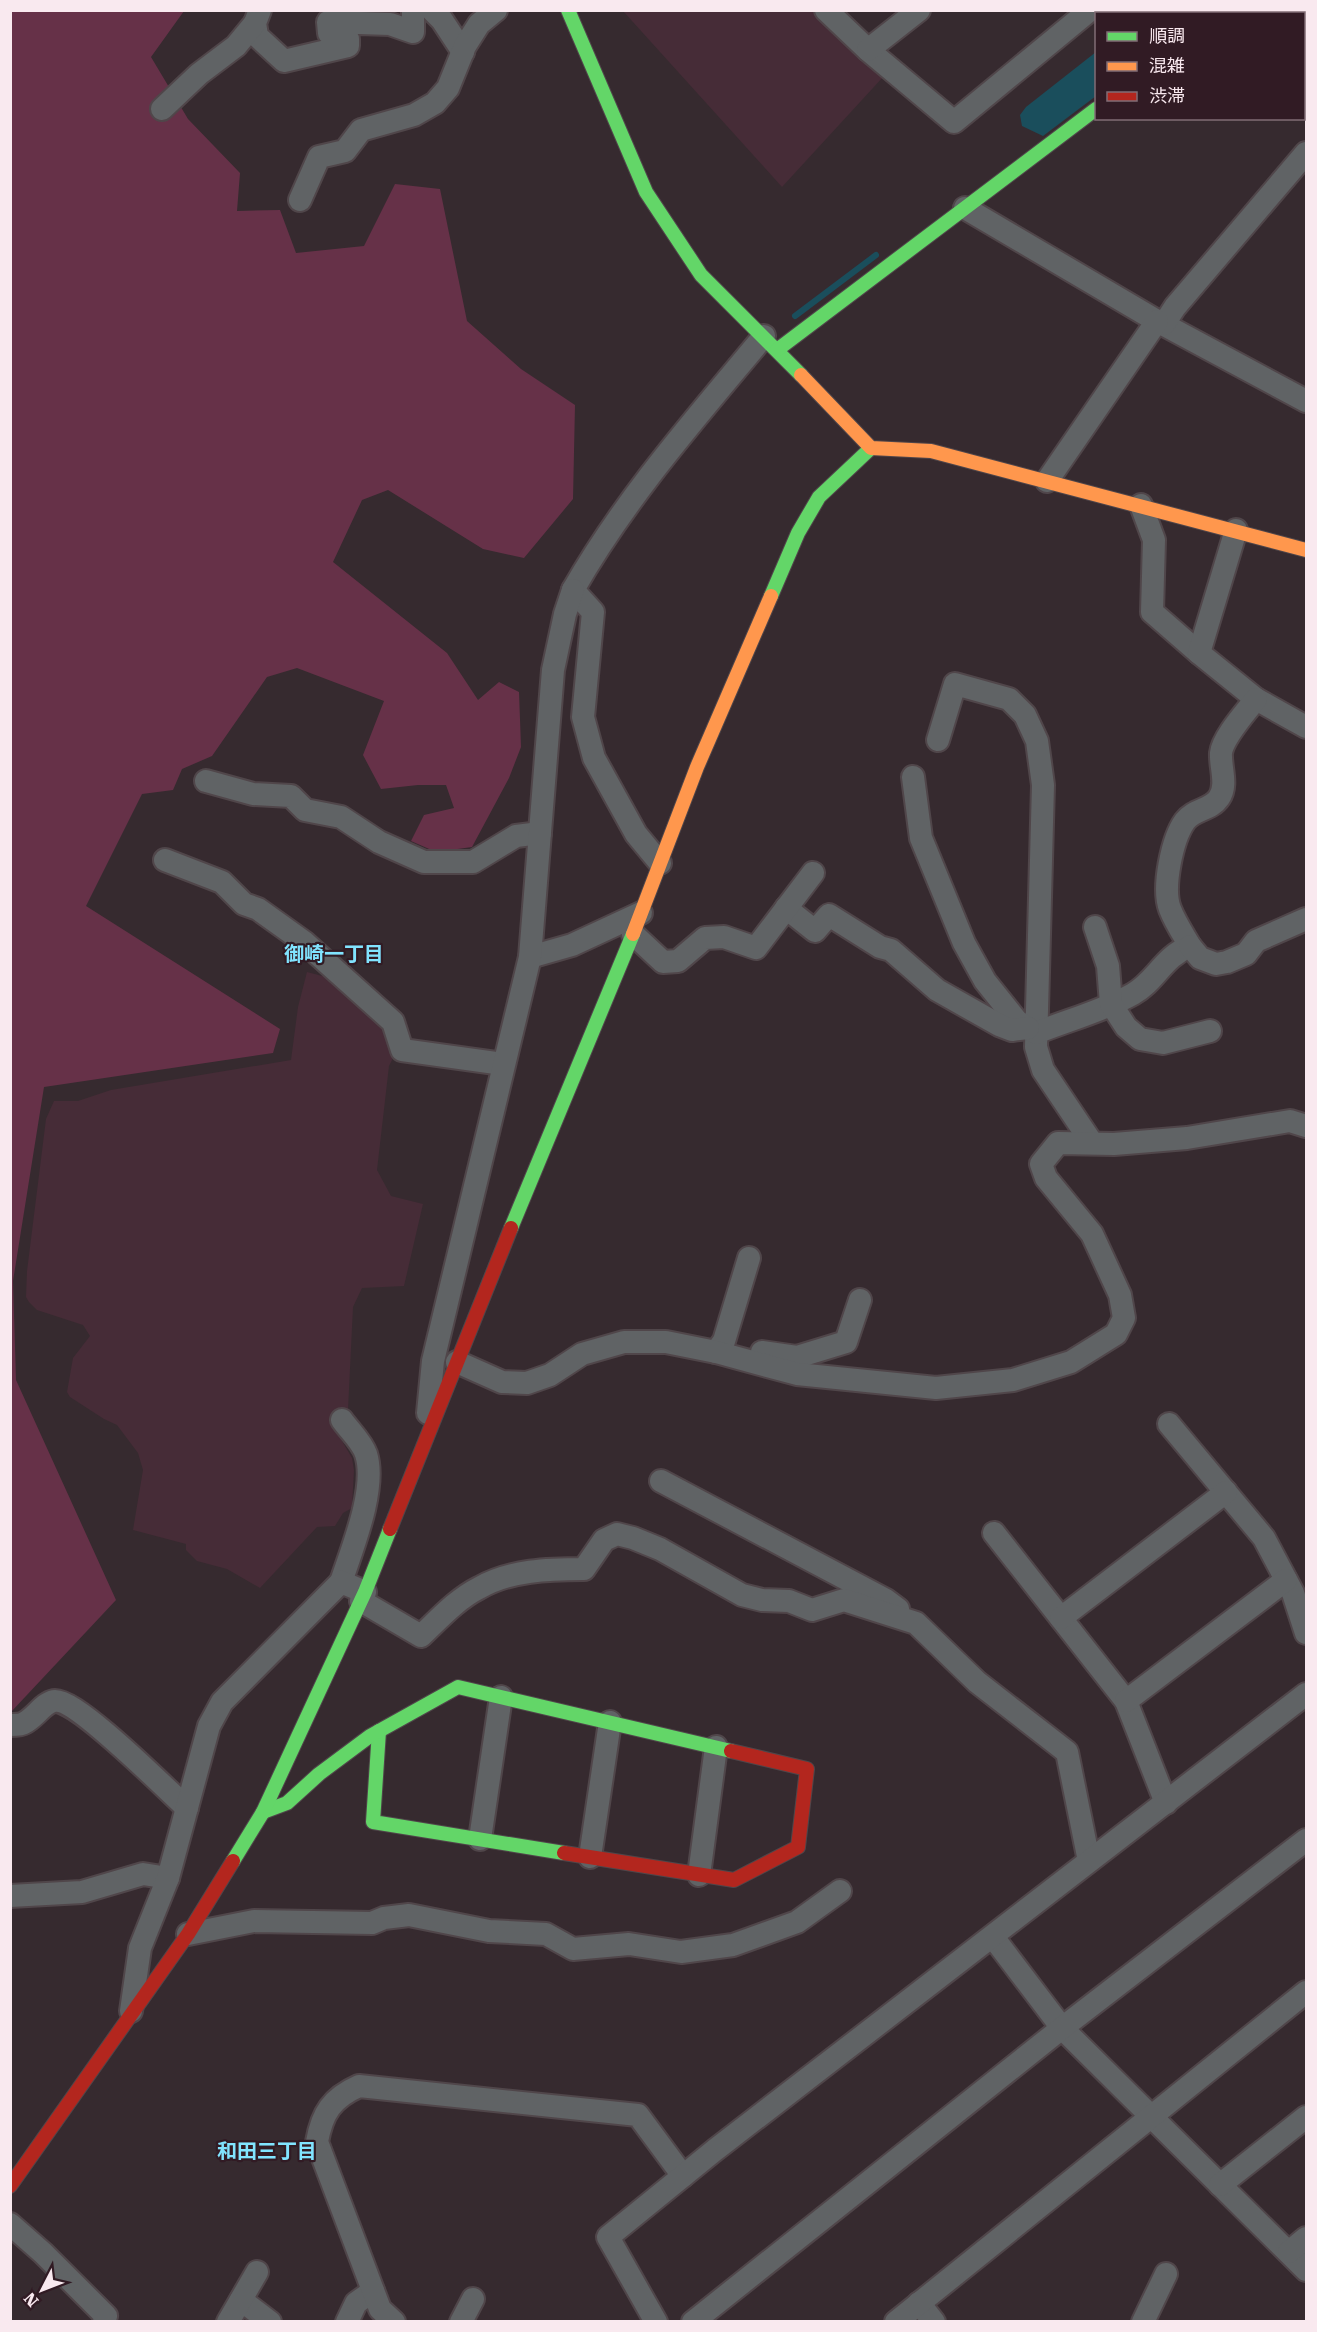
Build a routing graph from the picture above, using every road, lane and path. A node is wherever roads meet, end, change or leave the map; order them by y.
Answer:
1 (412, 10) edge
2 (432, 10) edge
3 (496, 10) edge
4 (568, 10) edge
5 (826, 10) edge
6 (919, 10) edge
7 (1079, 14) edge
8 (258, 17) edge
9 (868, 50) junction
10 (463, 52) junction
11 (162, 109) dead end
12 (1095, 109) edge
13 (1306, 153) edge
14 (300, 200) dead end
15 (965, 208) junction
16 (1160, 322) junction
17 (770, 344) junction
18 (1306, 401) edge
19 (871, 448) junction
20 (1047, 481) junction
21 (1140, 505) junction
22 (1236, 530) junction
23 (1306, 550) edge
24 (573, 590) junction
25 (1199, 653) junction
26 (1256, 699) junction
27 (1306, 727) edge
28 (938, 740) dead end
29 (914, 777) dead end
30 (206, 781) dead end
31 (540, 833) junction
32 (165, 860) dead end
33 (660, 863) junction
34 (813, 873) dead end
35 (786, 908) junction
36 (641, 913) junction
37 (1306, 919) edge
38 (1095, 927) dead end
39 (633, 934) junction
40 (1190, 946) junction
41 (530, 957) junction
42 (1111, 1004) junction
43 (1033, 1030) junction
44 (1210, 1031) dead end
45 (503, 1064) junction
46 (1306, 1126) edge
47 (1092, 1143) junction
48 (749, 1258) dead end
49 (860, 1300) dead end
50 (720, 1346) junction
51 (457, 1362) junction
52 (342, 1420) dead end
53 (1169, 1424) dead end
54 (426, 1435) junction
55 (661, 1481) dead end
56 (1226, 1492) junction
57 (994, 1533) dead end
58 (1286, 1580) junction
59 (341, 1582) junction
60 (363, 1596) junction
61 (1061, 1618) junction
62 (916, 1623) junction
63 (1306, 1633) edge
64 (1306, 1694) edge
65 (501, 1697) junction
66 (1126, 1701) junction
67 (610, 1722) junction
68 (10, 1725) edge
69 (379, 1731) junction
70 (716, 1747) junction
71 (1166, 1803) junction
72 (187, 1808) junction
73 (263, 1812) junction
74 (480, 1839) junction
75 (1306, 1840) edge
76 (590, 1857) junction
77 (1089, 1861) junction
78 (699, 1875) junction
79 (168, 1878) junction
80 (840, 1891) dead end
81 (10, 1896) edge
82 (188, 1934) junction
83 (993, 1937) junction
84 (1306, 1992) edge
85 (130, 2016) junction
86 (1062, 2028) junction
87 (1306, 2116) edge
88 (1151, 2117) junction
89 (683, 2176) junction
90 (1220, 2185) junction
91 (10, 2186) edge
92 (10, 2224) edge
93 (1298, 2245) edge
94 (1306, 2270) edge
95 (257, 2272) dead end
96 (1166, 2274) dead end
97 (373, 2291) junction
98 (473, 2299) dead end
99 (241, 2300) junction
100 (919, 2303) junction
101 (104, 2322) edge
102 (228, 2322) edge
103 (270, 2322) edge
104 (347, 2322) edge
105 (394, 2322) edge
106 (461, 2322) edge
107 (656, 2322) edge
108 (693, 2322) edge
109 (896, 2322) edge
110 (934, 2322) edge
111 (1143, 2322) edge

1 - 8 street
2 - 10 street
3 - 10 street
4 - 17 street
5 - 9 street
6 - 9 street
7 - 9 street
8 - 11 street
10 - 14 street
12 - 15 street
13 - 16 street
15 - 16 street
15 - 17 street
16 - 18 street
16 - 20 street
17 - 19 street
17 - 24 street
19 - 20 street
19 - 33 street
20 - 21 street
21 - 22 street
21 - 25 street
22 - 23 street
22 - 25 street
24 - 31 street
24 - 33 street
25 - 26 street
26 - 27 street
26 - 40 street
28 - 43 street
29 - 43 street
30 - 31 street
31 - 41 street
32 - 45 street
33 - 36 street
34 - 35 street
35 - 39 street
35 - 43 street
36 - 39 street
36 - 41 street
37 - 40 street
38 - 42 street
39 - 51 street
40 - 42 street
41 - 45 street
42 - 43 street
42 - 44 street
43 - 47 street
45 - 54 street
46 - 47 street
47 - 50 street
48 - 50 street
49 - 50 street
50 - 51 street
51 - 54 street
52 - 59 street
53 - 56 street
54 - 60 street
55 - 62 street
56 - 58 street
56 - 61 street
57 - 61 street
58 - 63 street
58 - 66 street
59 - 60 street
59 - 72 street
60 - 62 street
60 - 73 street
61 - 66 street
62 - 77 street
64 - 71 street
65 - 67 street
65 - 69 street
65 - 74 street
66 - 71 street
67 - 70 street
67 - 76 street
68 - 72 street
69 - 73 street
69 - 74 street
70 - 78 street
70 - 78 street
71 - 77 street
72 - 79 street
73 - 82 street
74 - 76 street
75 - 86 street
76 - 78 street
77 - 83 street
79 - 81 street
79 - 85 street
80 - 82 street
82 - 85 street
83 - 86 street
83 - 89 street
84 - 88 street
85 - 91 street
86 - 88 street
86 - 108 street
87 - 90 street
88 - 90 street
88 - 100 street
89 - 97 street
89 - 107 street
90 - 93 street
92 - 101 street
93 - 94 street
95 - 99 street
96 - 111 street
97 - 104 street
97 - 105 street
98 - 106 street
99 - 102 street
99 - 103 street
100 - 109 street
100 - 110 street

